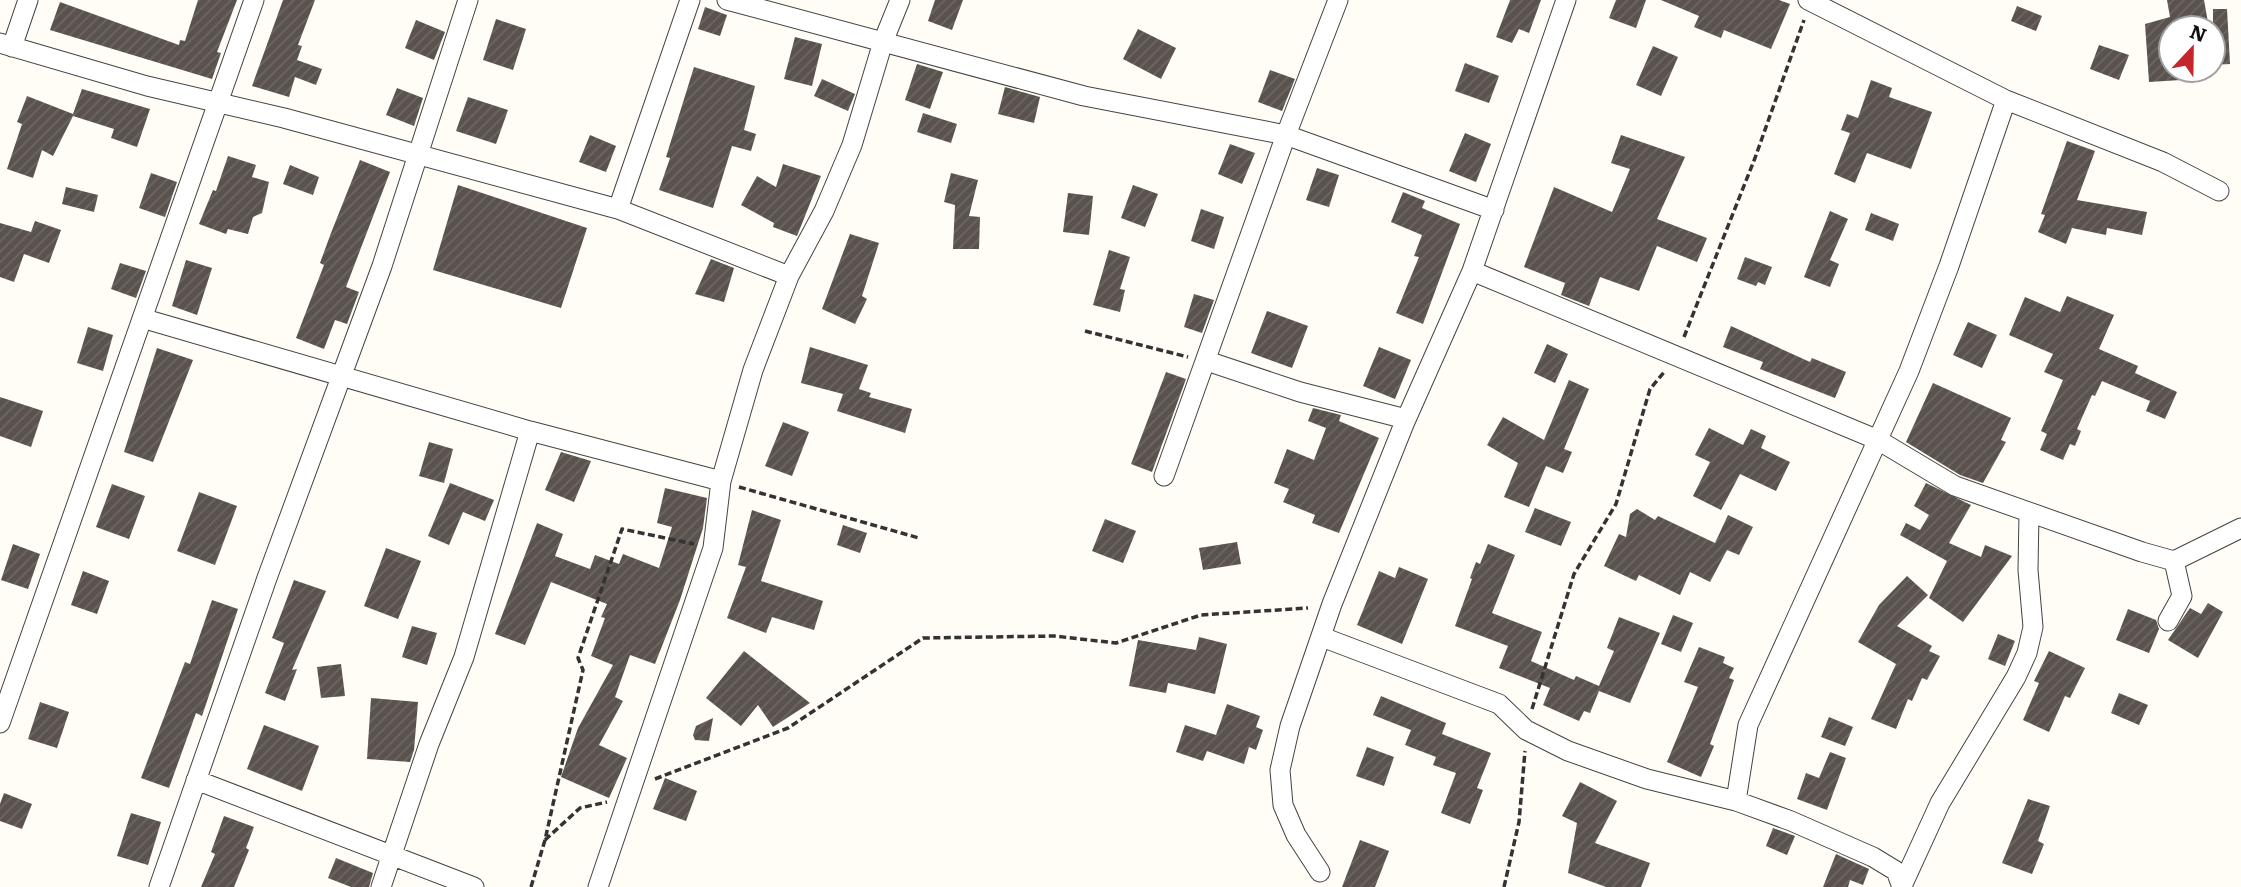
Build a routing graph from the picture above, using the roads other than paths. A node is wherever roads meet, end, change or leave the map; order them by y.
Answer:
1 (28, 0) edge
2 (254, 0) edge
3 (467, 0) edge
4 (690, 0) edge
5 (727, 0) edge
6 (900, 0) edge
7 (1338, 0) edge
8 (1566, 0) edge
9 (1808, 0) edge
10 (883, 42) junction
11 (6, 45) edge
12 (2006, 100) junction
13 (220, 103) junction
14 (1286, 135) junction
15 (415, 156) junction
16 (2219, 191) dead end
17 (618, 209) junction
18 (1494, 211) junction
19 (1472, 271) junction
20 (789, 276) junction
21 (145, 319) junction
22 (1207, 361) junction
23 (341, 376) junction
24 (1406, 419) junction
25 (530, 430) junction
26 (1878, 440) junction
27 (1164, 475) dead end
28 (721, 481) junction
29 (2029, 513) junction
30 (2241, 528) edge
31 (2174, 561) junction
32 (2168, 621) dead end
33 (1322, 637) junction
34 (0, 723) edge
35 (196, 780) junction
36 (1736, 801) junction
37 (391, 855) junction
38 (1320, 872) dead end
39 (1902, 886) edge
40 (159, 887) edge
41 (381, 887) edge
42 (474, 887) edge
43 (598, 887) edge

1 - 11 street
2 - 13 street
3 - 15 street
4 - 17 street
5 - 10 street
6 - 10 street
7 - 14 street
8 - 18 street
9 - 12 street
10 - 14 street
10 - 20 street
11 - 13 street
12 - 16 street
12 - 26 street
13 - 15 street
13 - 21 street
14 - 18 street
14 - 22 street
15 - 17 street
15 - 23 street
17 - 20 street
18 - 19 street
19 - 24 street
19 - 26 street
20 - 28 street
21 - 23 street
21 - 34 street
22 - 24 street
22 - 27 street
23 - 25 street
23 - 35 street
24 - 33 street
25 - 28 street
25 - 37 street
26 - 29 street
26 - 36 street
28 - 43 street
29 - 31 street
29 - 39 street
30 - 31 street
31 - 32 street
33 - 36 street
33 - 38 street
35 - 37 street
35 - 40 street
36 - 39 street
37 - 41 street
37 - 42 street

